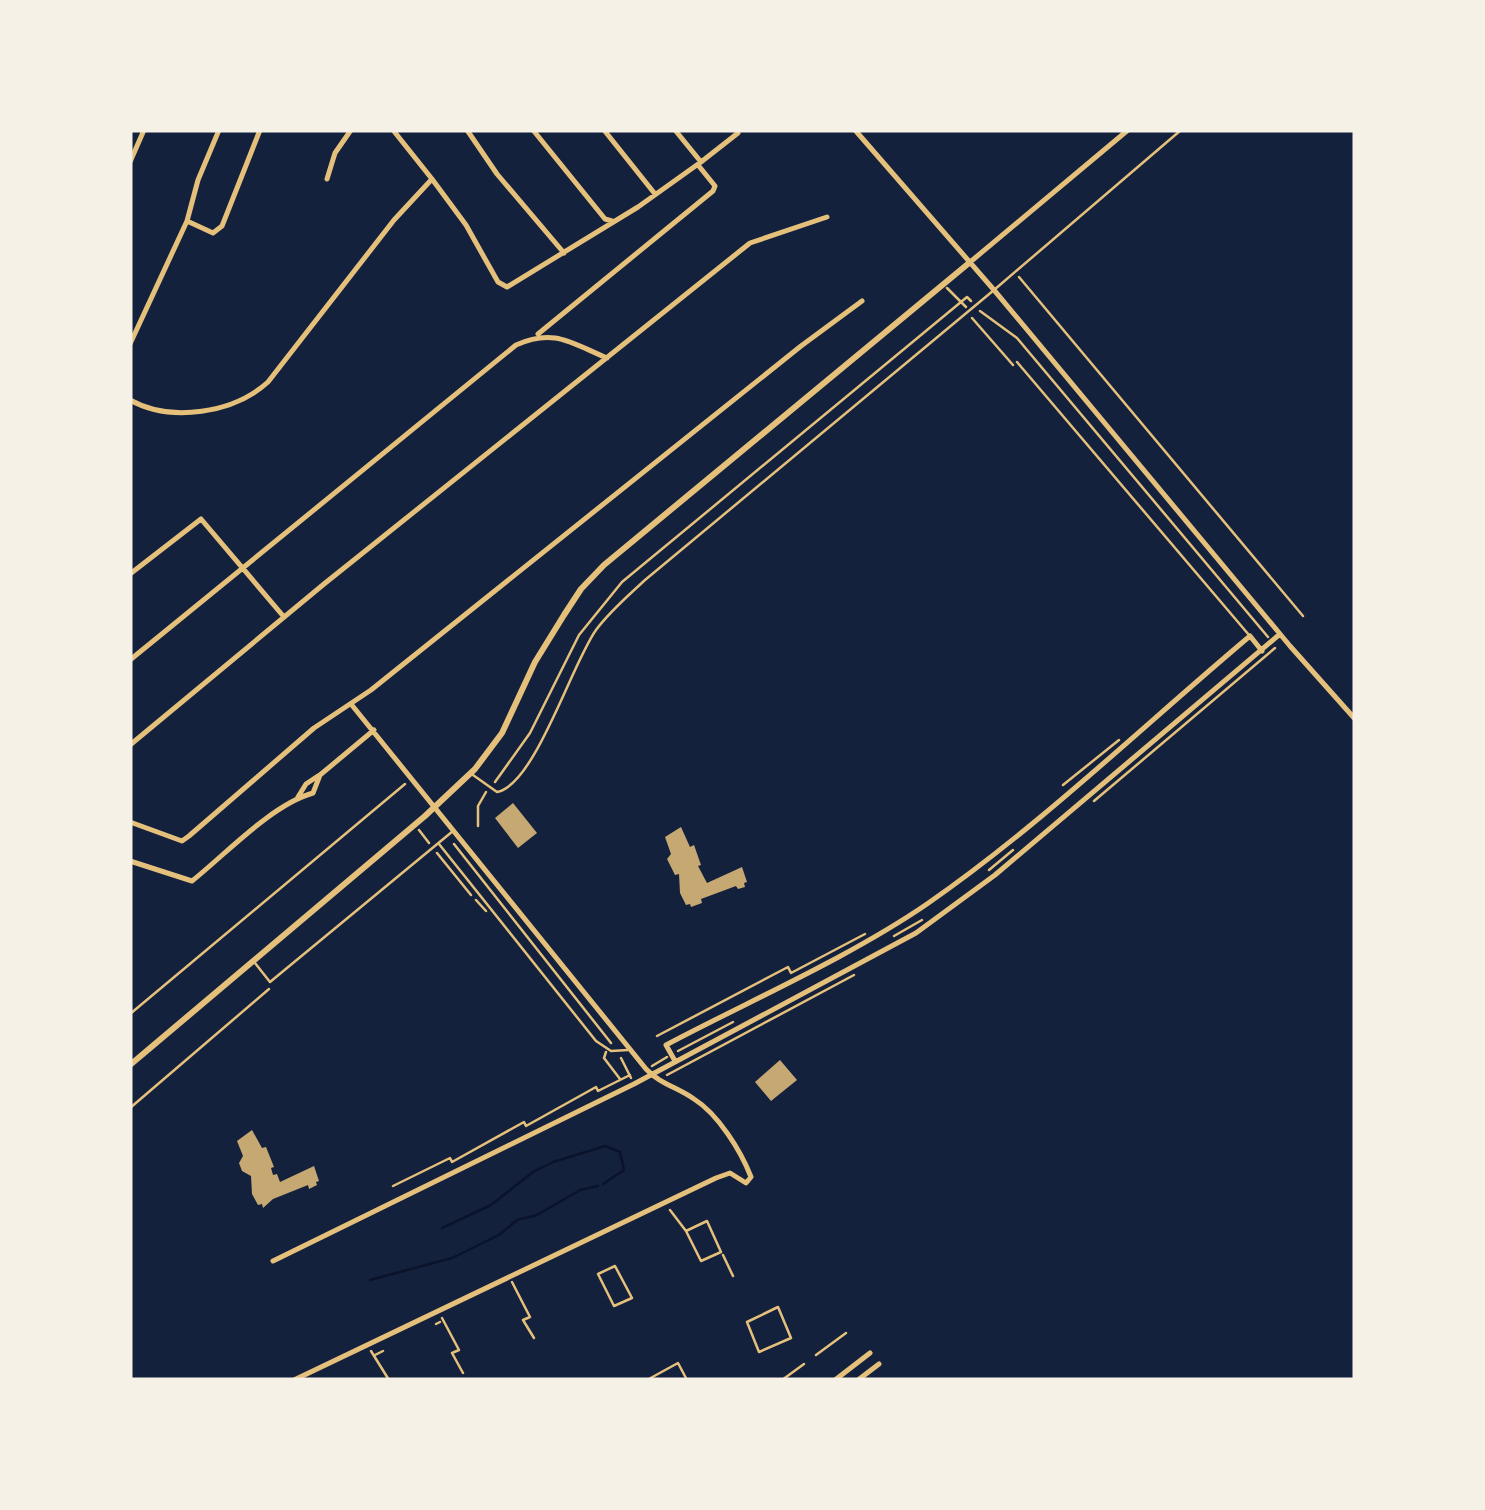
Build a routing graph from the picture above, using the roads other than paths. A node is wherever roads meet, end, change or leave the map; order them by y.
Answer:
1 (144, 130) edge
2 (219, 130) edge
3 (260, 130) edge
4 (351, 130) edge
5 (393, 130) edge
6 (467, 130) edge
7 (532, 130) edge
8 (604, 130) edge
9 (675, 130) edge
10 (855, 130) edge
11 (1128, 130) edge
12 (1181, 130) edge
13 (738, 133) dead end
14 (130, 162) edge
15 (699, 163) junction
16 (327, 178) dead end
17 (432, 179) junction
18 (656, 194) junction
19 (827, 218) dead end
20 (186, 221) junction
21 (614, 222) junction
22 (564, 253) junction
23 (969, 263) junction
24 (994, 290) junction
25 (862, 302) dead end
26 (535, 336) junction
27 (130, 344) edge
28 (607, 358) junction
29 (1017, 362) dead end
30 (130, 400) edge
31 (242, 566) junction
32 (130, 574) edge
33 (284, 617) junction
34 (1280, 634) junction
35 (1250, 636) junction
36 (1262, 651) junction
37 (130, 660) edge
38 (350, 704) junction
39 (1355, 719) edge
40 (374, 730) junction
41 (130, 745) edge
42 (470, 774) junction
43 (435, 806) junction
44 (130, 822) edge
45 (454, 830) junction
46 (439, 844) junction
47 (130, 861) edge
48 (254, 962) junction
49 (630, 1050) junction
50 (675, 1061) junction
51 (130, 1064) edge
52 (652, 1074) junction
53 (273, 1261) dead end
54 (870, 1353) dead end
55 (879, 1364) dead end
56 (294, 1380) edge
57 (835, 1380) edge
58 (858, 1380) edge

1 - 14 street
2 - 20 street
3 - 20 street
4 - 16 street
5 - 17 street
6 - 22 street
7 - 21 street
8 - 18 street
9 - 15 street
10 - 23 street
11 - 23 street
12 - 24 lane
13 - 15 street
15 - 18 street
15 - 26 street
17 - 22 street
17 - 30 street
18 - 21 street
19 - 28 street
20 - 27 street
21 - 22 street
23 - 24 street
23 - 42 street
24 - 34 street
24 - 42 lane
25 - 38 street
26 - 28 street
26 - 31 street
28 - 33 street
29 - 35 lane
31 - 32 street
31 - 33 street
31 - 37 street
33 - 41 street
34 - 36 street
34 - 39 street
35 - 36 street
35 - 50 street
36 - 50 street
38 - 40 street
38 - 44 street
40 - 43 street
40 - 47 street
42 - 43 street
43 - 45 street
43 - 48 street
45 - 46 lane
45 - 49 street
46 - 48 lane
46 - 49 lane
48 - 51 street
49 - 52 street
50 - 52 street
52 - 53 street
52 - 56 street
54 - 57 street
55 - 58 street

